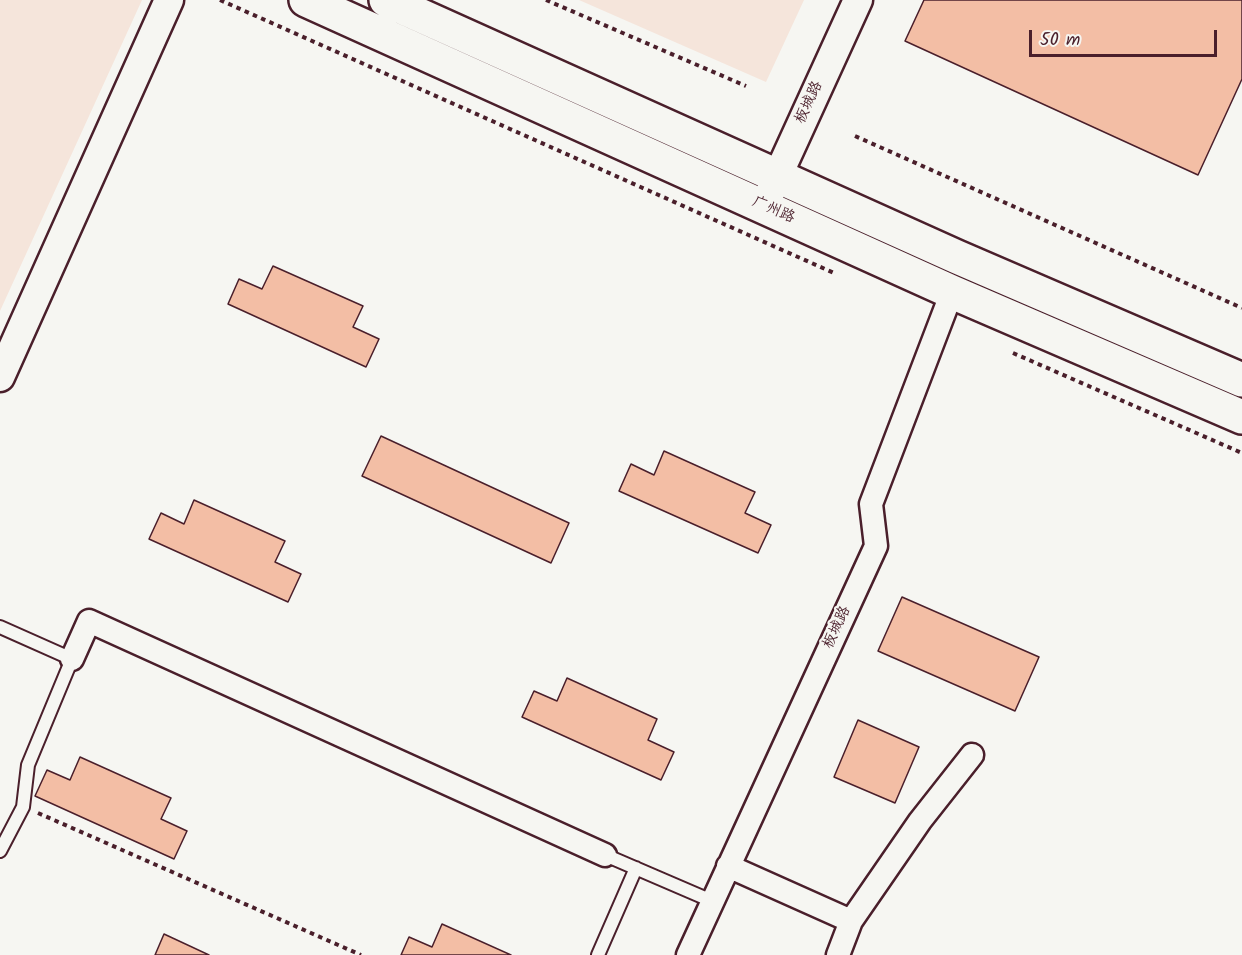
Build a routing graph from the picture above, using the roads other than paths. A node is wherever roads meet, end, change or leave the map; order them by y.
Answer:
1 (169, 0) edge
2 (306, 0) edge
3 (386, 0) edge
4 (858, 0) edge
5 (777, 177) junction
6 (764, 207) junction
7 (952, 292) junction
8 (0, 377) edge
9 (1242, 380) edge
10 (1242, 417) edge
11 (0, 627) edge
12 (72, 658) junction
13 (972, 755) dead end
14 (0, 851) edge
15 (605, 855) joint
16 (728, 866) junction
17 (636, 868) junction
18 (712, 901) junction
19 (851, 921) junction
20 (598, 955) edge
21 (688, 955) edge
22 (838, 955) edge

1 - 8 street
2 - 6 main road, 广州路
3 - 5 main road
4 - 5 street, 板城路
5 - 6 street, 板城路
5 - 9 main road
6 - 7 main road, 广州路
7 - 10 main road, 广州路
7 - 16 street, 板城路
11 - 12 lane
12 - 14 lane
12 - 15 street
13 - 19 street
15 - 17 lane
16 - 18 street, 板城路
16 - 19 street
17 - 18 lane
17 - 20 lane
18 - 21 street, 板城路
19 - 22 street

